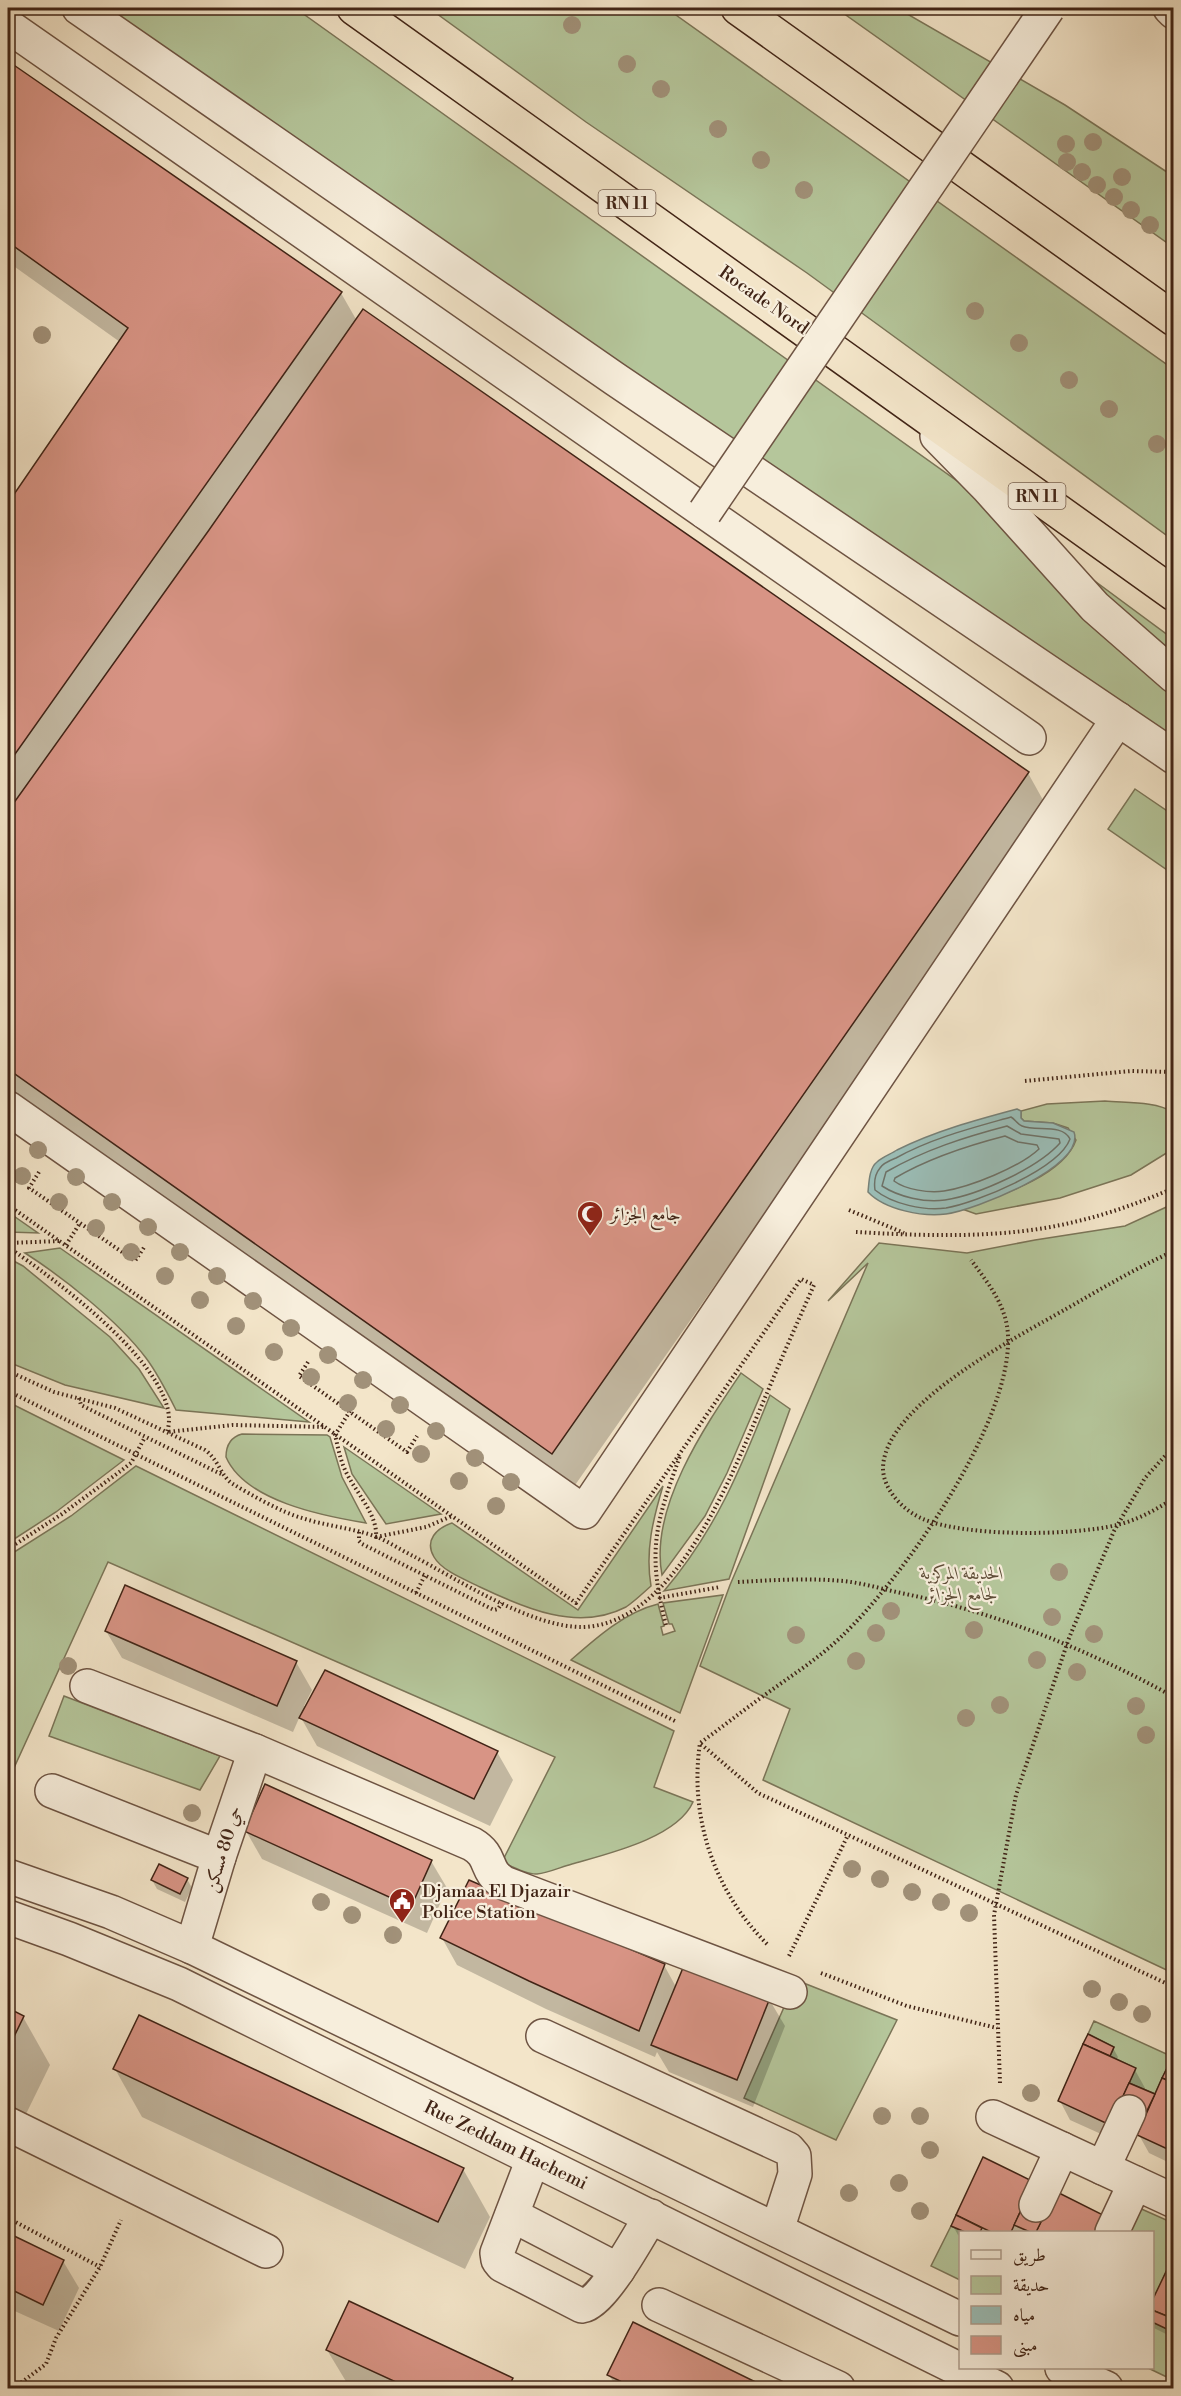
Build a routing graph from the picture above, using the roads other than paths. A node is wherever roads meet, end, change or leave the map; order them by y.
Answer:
1 (79, 8) edge
2 (354, 8) edge
3 (738, 8) edge
4 (1048, 8) edge
5 (1170, 8) edge
6 (1173, 12) edge
7 (8, 26) edge
8 (1173, 319) edge
9 (901, 398) junction
10 (705, 512) junction
11 (1173, 594) edge
12 (1173, 676) edge
13 (1118, 719) junction
14 (1029, 738) dead end
15 (1173, 757) edge
16 (8, 1108) edge
17 (87, 1686) dead end
18 (255, 1751) junction
19 (52, 1791) dead end
20 (219, 1857) junction
21 (8, 1876) edge
22 (8, 1917) edge
23 (192, 1947) junction
24 (790, 1992) dead end
25 (543, 2036) dead end
26 (1129, 2112) dead end
27 (998, 2120) road end
28 (799, 2123) dead end
29 (8, 2124) edge
30 (1062, 2149) junction
31 (794, 2156) junction
32 (533, 2158) junction
33 (1103, 2168) junction
34 (1135, 2183) junction
35 (1173, 2200) edge
36 (1036, 2205) dead end
37 (512, 2216) junction
38 (651, 2216) junction
39 (777, 2230) junction
40 (1113, 2231) edge
41 (267, 2251) dead end
42 (618, 2270) junction
43 (658, 2305) dead end
44 (959, 2319) edge
45 (1066, 2369) edge
46 (982, 2386) edge
47 (838, 2388) edge
48 (1106, 2388) edge

1 - 13 street
2 - 9 highway, Rocade Nord / RN 11
3 - 8 highway
4 - 10 street, bridge
5 - 6 street
7 - 10 street
9 - 11 highway, Rocade Nord / RN 11
9 - 12 street
10 - 14 street
13 - 15 street
13 - 16 street
17 - 18 street
18 - 20 street, حي 80 مسكن
18 - 24 street
19 - 20 street
20 - 23 street, حي 80 مسكن
21 - 23 street
22 - 32 street, Rue Zeddam Hachemi
23 - 39 street
25 - 31 street
26 - 33 street
27 - 30 street
28 - 31 street
29 - 41 street
30 - 33 street
30 - 36 street
31 - 39 street
32 - 37 street
32 - 38 street, Rue Zeddam Hachemi
33 - 34 street
34 - 35 street
34 - 40 street
37 - 42 street
37 - 42 street
38 - 42 street
38 - 46 street, Rue Zeddam Hachemi
39 - 44 street
43 - 47 street
45 - 48 street

